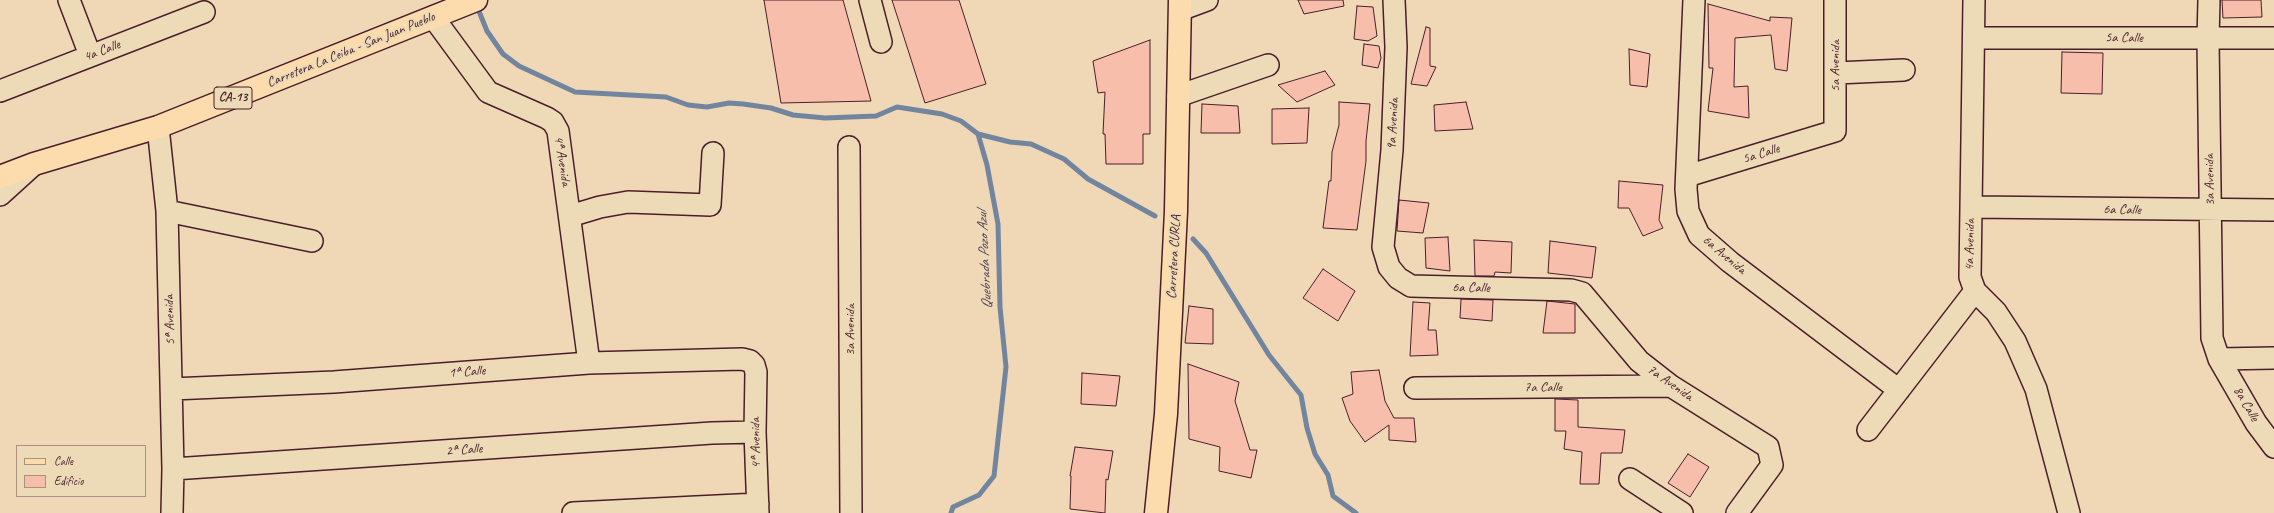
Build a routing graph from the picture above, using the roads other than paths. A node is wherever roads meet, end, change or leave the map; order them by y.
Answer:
1 (69, 0) edge
2 (870, 0) edge
3 (1207, 0) edge
4 (1394, 0) edge
5 (1694, 0) edge
6 (1835, 0) edge
7 (1974, 0) edge
8 (2210, 0) edge
9 (468, 3) edge
10 (1180, 5) edge
11 (204, 12) dead end
12 (433, 17) junction
13 (1975, 38) junction
14 (2274, 38) edge
15 (2208, 39) junction
16 (881, 42) dead end
17 (90, 56) junction
18 (1268, 65) dead end
19 (1904, 70) dead end
20 (1836, 72) junction
21 (0, 91) edge
22 (1178, 96) junction
23 (158, 127) junction
24 (1835, 131) joint
25 (848, 147) dead end
26 (713, 153) dead end
27 (34, 164) junction
28 (0, 168) edge
29 (1687, 176) junction
30 (0, 177) edge
31 (0, 195) edge
32 (1971, 207) junction
33 (2274, 210) edge
34 (167, 211) junction
35 (2211, 211) junction
36 (570, 216) junction
37 (312, 241) dead end
38 (1383, 248) joint
39 (1975, 291) junction
40 (1582, 293) joint
41 (2274, 358) edge
42 (2219, 359) junction
43 (589, 363) junction
44 (756, 372) joint
45 (1671, 386) junction
46 (1415, 388) dead end
47 (172, 389) junction
48 (1899, 390) junction
49 (1868, 430) dead end
50 (755, 432) junction
51 (2274, 447) edge
52 (174, 469) junction
53 (1630, 479) dead end
54 (758, 508) edge
55 (1159, 512) edge
56 (172, 513) edge
57 (573, 513) edge
58 (851, 513) edge
59 (1682, 513) edge
60 (1736, 513) edge
61 (2069, 513) edge

1 - 17 street
2 - 16 street
3 - 10 street
4 - 38 street, 9a Avenida
5 - 29 street, 6a Avenida
6 - 20 street, 5a Avenida
7 - 13 street, 4a Avenida
8 - 15 street, 3a Avenida
9 - 12 main road, Carretera La Ceiba - San Juan Pueblo / CA-13
10 - 22 main road, Carretera CURLA
11 - 17 street, 4a Calle
12 - 23 main road, Carretera La Ceiba - San Juan Pueblo / CA-13
12 - 36 street, 4ª Avenida
13 - 15 street, 5a Calle
13 - 32 street, 4a Avenida
14 - 15 street, 5a Calle
15 - 35 street, 3a Avenida
17 - 21 street, 4a Calle
18 - 22 street
19 - 20 street
20 - 24 street, 5a Avenida
22 - 55 main road, Carretera CURLA
23 - 27 main road, Carretera La Ceiba - San Juan Pueblo / CA-13
23 - 34 street, 5ª Avenida
24 - 29 street, 5a Calle
25 - 58 street, 3a Avenida
26 - 36 street
27 - 28 street
27 - 30 main road, Carretera La Ceiba - San Juan Pueblo / CA-13
27 - 31 street
29 - 48 street, 6a Avenida
32 - 35 street, 6a Calle
32 - 39 street, 4a Avenida
33 - 35 street, 6a Calle
34 - 37 street
34 - 47 street, 5ª Avenida
35 - 42 street, 3a Avenida
36 - 43 street, 4ª Avenida
38 - 40 street, 6a Calle
39 - 48 street
39 - 61 street, 4a Avenida
40 - 45 street, 7a Avenida
41 - 42 street
42 - 51 street, 8a Calle
43 - 44 street, 1ª Calle
43 - 47 street, 1ª Calle
44 - 50 street, 4ª Avenida
45 - 46 street, 7a Calle
45 - 60 street, 7a Avenida
47 - 52 street, 5ª Avenida
48 - 49 street
50 - 52 street, 2ª Calle
50 - 54 street, 4ª Avenida
52 - 56 street, 5ª Avenida
53 - 59 street
54 - 57 street

